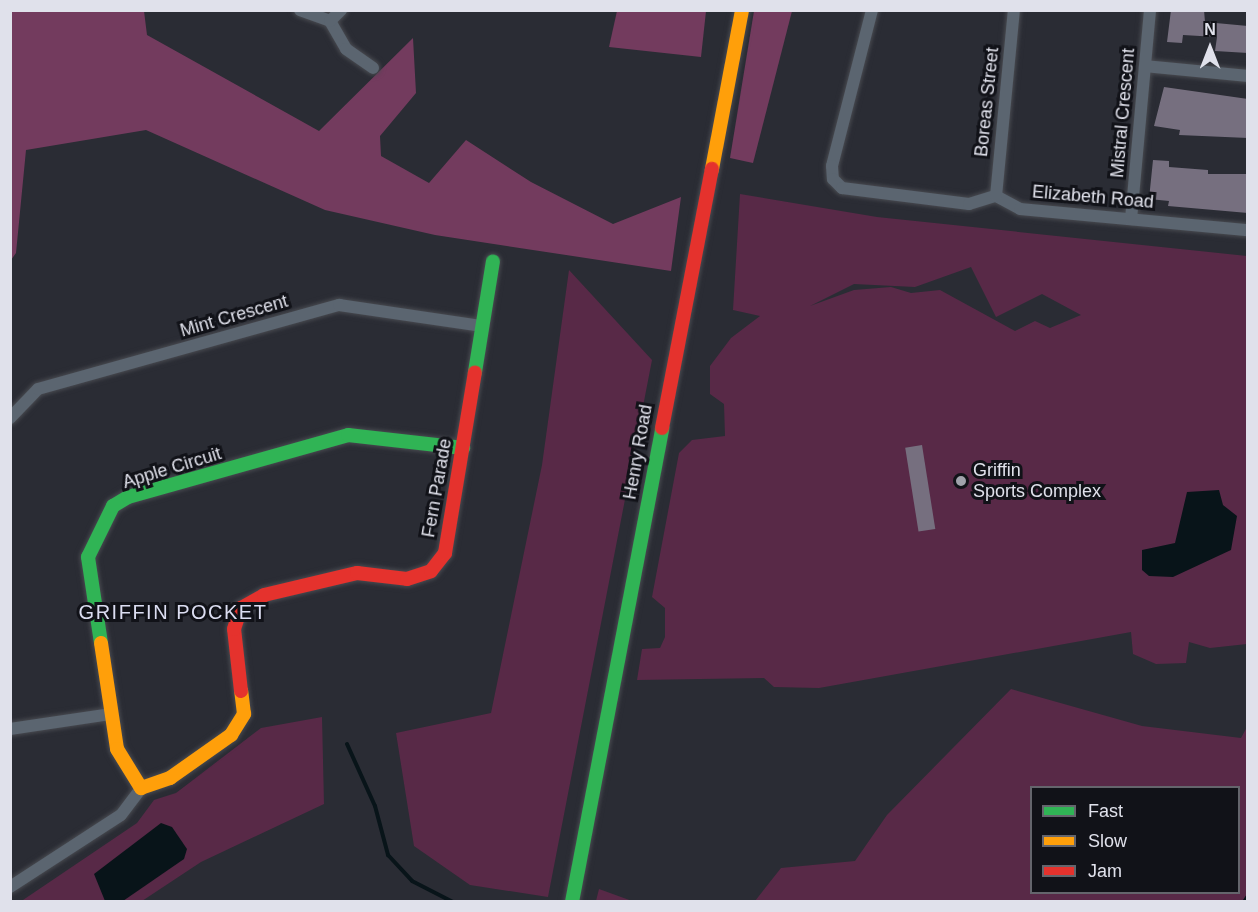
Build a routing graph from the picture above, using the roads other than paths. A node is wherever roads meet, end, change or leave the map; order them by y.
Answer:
1 (300, 10) edge
2 (341, 10) edge
3 (742, 10) edge
4 (872, 10) edge
5 (1014, 10) edge
6 (1150, 10) edge
7 (330, 21) junction
8 (1145, 66) junction
9 (373, 68) dead end
10 (1248, 76) edge
11 (996, 196) junction
12 (1131, 219) junction
13 (1248, 230) edge
14 (493, 261) dead end
15 (482, 326) junction
16 (10, 418) edge
17 (463, 448) junction
18 (110, 714) junction
19 (10, 729) edge
20 (141, 789) junction
21 (10, 886) edge
22 (572, 902) edge

1 - 7 street
2 - 7 street
3 - 22 street, Henry Road
4 - 11 street
5 - 11 street, Boreas Street
6 - 8 street, Mistral Crescent
7 - 9 street
8 - 10 street
8 - 12 street, Mistral Crescent
11 - 12 street, Elizabeth Road
12 - 13 street, Elizabeth Road
14 - 15 street, Fern Parade
15 - 16 street, Mint Crescent
15 - 17 street, Fern Parade
17 - 18 street, Apple Circuit
17 - 20 street, Fern Parade
18 - 19 street
18 - 20 street, Apple Circuit
20 - 21 street

